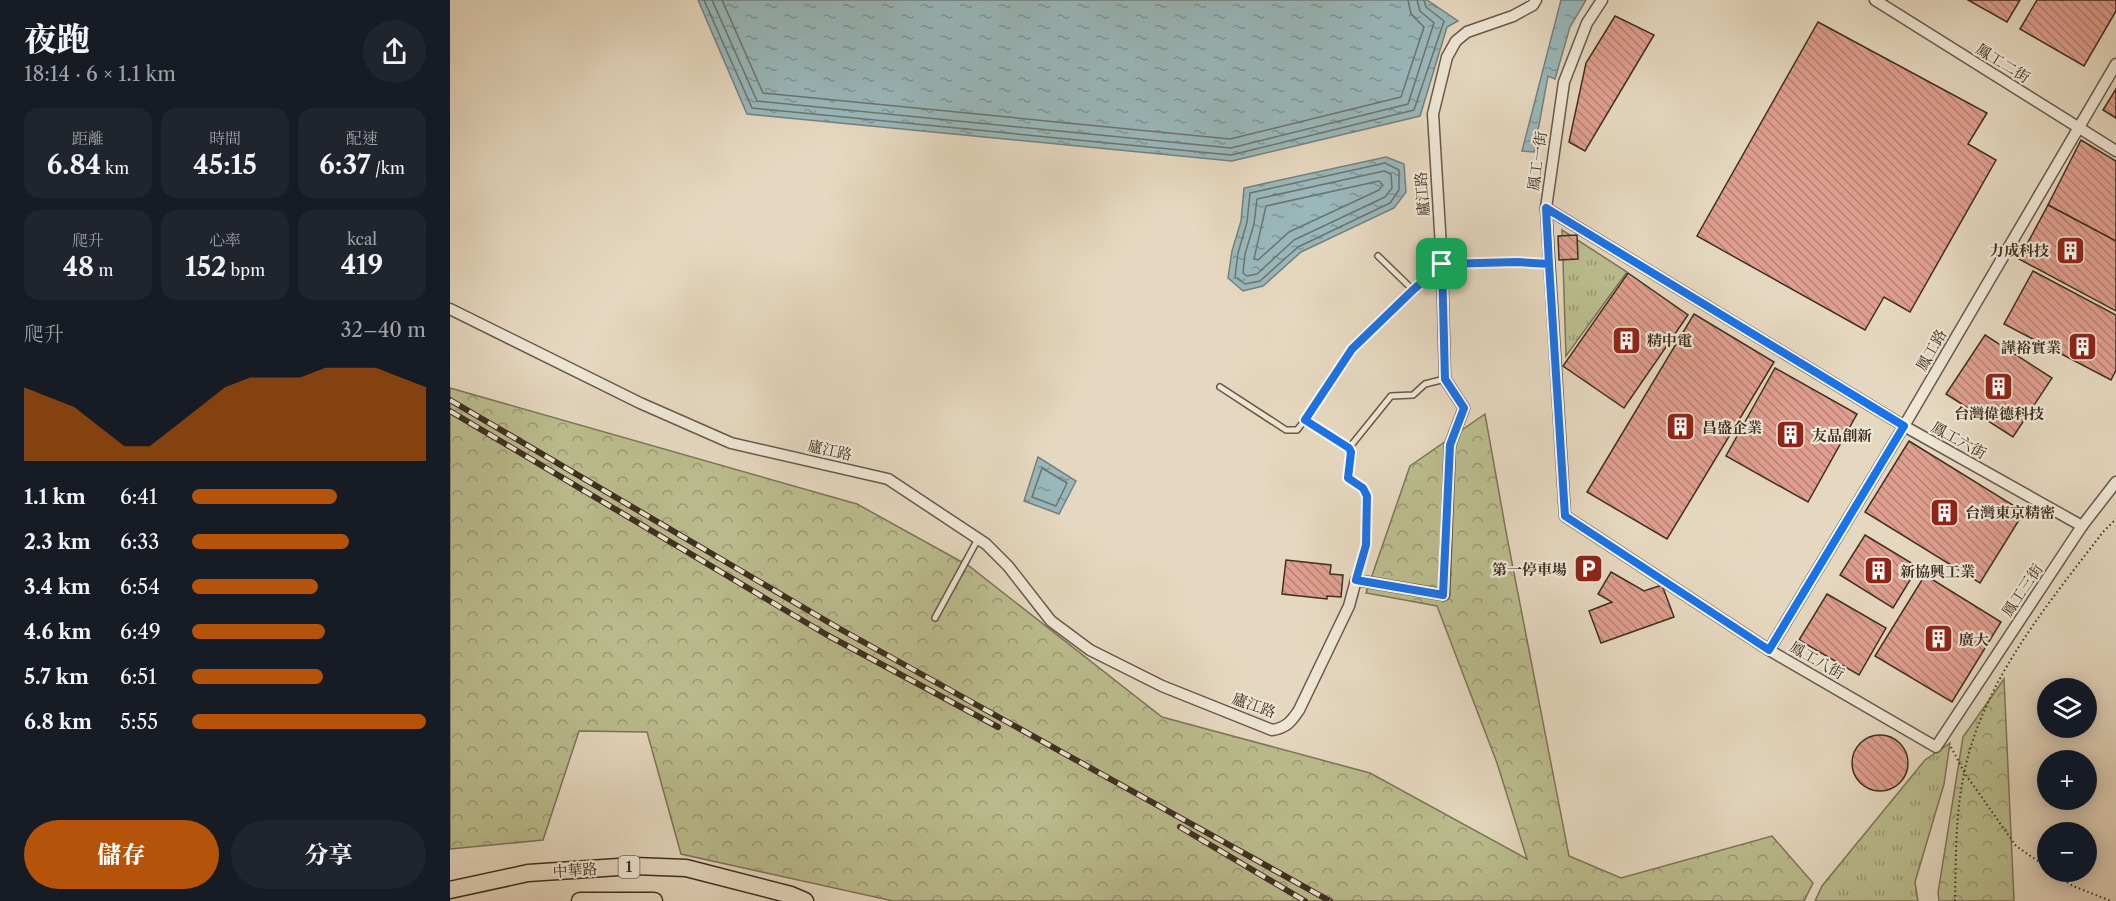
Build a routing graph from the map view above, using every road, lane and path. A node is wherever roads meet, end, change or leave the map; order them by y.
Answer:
1 (1536, 0) edge
2 (1602, 0) edge
3 (1875, 0) edge
4 (2116, 63) edge
5 (2078, 129) junction
6 (2116, 151) edge
7 (1546, 208) junction
8 (1378, 256) dead end
9 (1517, 262) joint
10 (1442, 264) junction
11 (1549, 264) junction
12 (1413, 290) junction
13 (450, 309) edge
14 (1445, 379) junction
15 (1220, 387) dead end
16 (1305, 420) junction
17 (1904, 426) junction
18 (1349, 448) junction
19 (2116, 482) edge
20 (1565, 516) joint
21 (2116, 519) edge
22 (2082, 526) junction
23 (978, 538) junction
24 (1356, 580) junction
25 (935, 618) dead end
26 (1769, 650) junction
27 (1944, 734) junction
28 (1936, 747) joint
29 (1964, 772) junction
30 (2037, 860) edge
31 (2067, 882) edge
32 (450, 890) edge
33 (580, 901) edge
34 (654, 901) edge
35 (805, 901) edge
36 (1955, 901) edge
37 (2111, 901) edge

1 - 10 street, 廬江路
2 - 7 street, 鳳工一街
3 - 5 street, 鳳工二街
4 - 5 street, 鳳工路
5 - 6 street, 鳳工二街
5 - 17 street, 鳳工路
7 - 11 street, 鳳工一街
7 - 17 street, 鳳工六街
8 - 12 lane
9 - 10 lane
9 - 11 path
10 - 12 lane
10 - 14 street, 廬江路
11 - 20 street, 鳳工一街
12 - 16 lane
13 - 23 street, 廬江路
14 - 18 lane
14 - 24 street
15 - 16 lane
16 - 18 lane
17 - 22 street, 鳳工六街
17 - 26 street, 鳳工路
18 - 24 lane
19 - 22 street, 鳳工三街
20 - 26 street, 鳳工八街
21 - 29 path
22 - 27 street, 鳳工三街
23 - 24 street, 廬江路
23 - 25 lane
26 - 28 street, 鳳工八街
27 - 28 street, 鳳工三街
27 - 29 path
29 - 30 path
29 - 36 path
31 - 37 path
32 - 35 main road, 中華路 / 1
33 - 34 main road, 中華路 / 1

